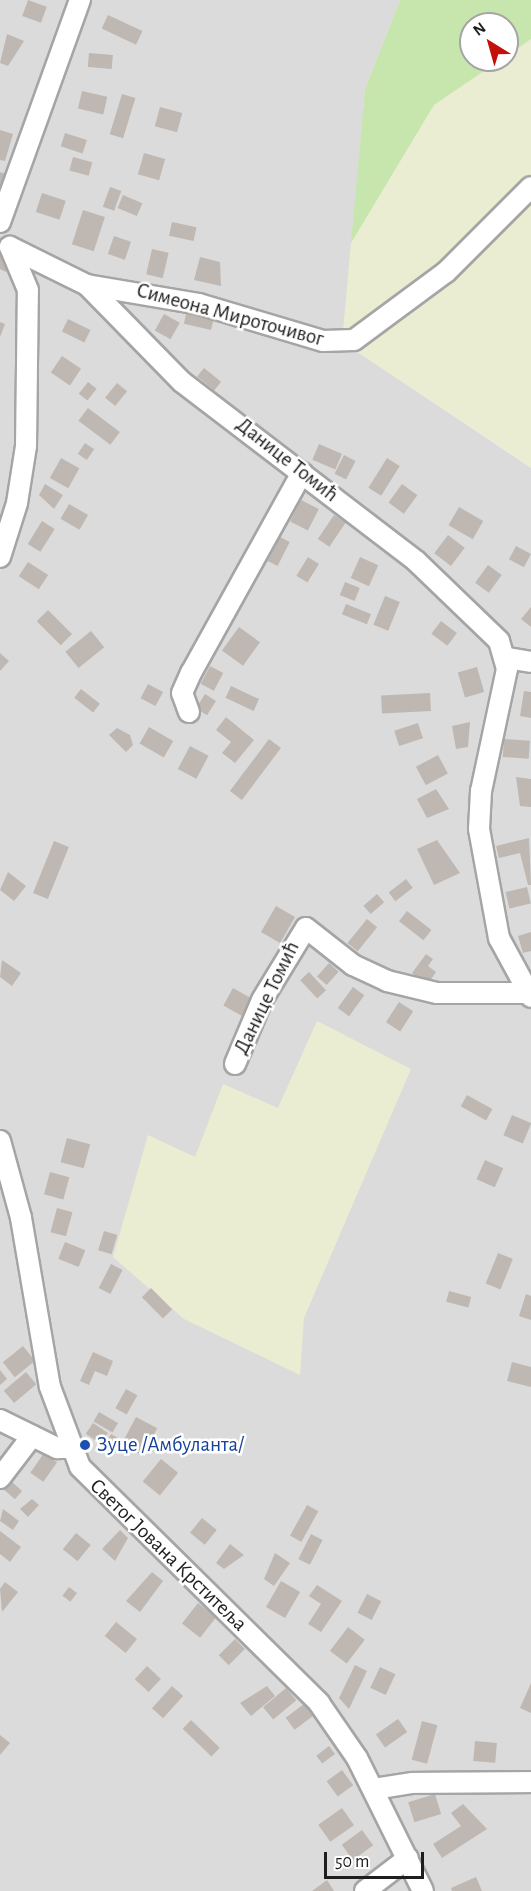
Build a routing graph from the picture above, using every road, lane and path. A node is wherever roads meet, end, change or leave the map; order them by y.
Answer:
1 (80, 0) edge
2 (531, 187) edge
3 (0, 222) edge
4 (5, 242) edge
5 (58, 270) junction
6 (87, 285) junction
7 (28, 290) junction
8 (302, 473) junction
9 (0, 557) edge
10 (507, 658) junction
11 (531, 662) edge
12 (189, 712) dead end
13 (530, 995) edge
14 (236, 1064) dead end
15 (0, 1141) edge
16 (0, 1420) edge
17 (32, 1436) junction
18 (70, 1448) junction
19 (0, 1478) edge
20 (531, 1782) edge
21 (374, 1789) junction
22 (408, 1858) junction
23 (365, 1891) edge
24 (423, 1891) edge

1 - 3 street
2 - 6 street, Симеона Мироточивог
4 - 5 street, Данице Томић
4 - 7 street
5 - 6 street, Данице Томић
5 - 7 street
6 - 8 street, Данице Томић
7 - 9 street
8 - 10 street, Данице Томић
8 - 12 street
10 - 11 street
10 - 13 street, Данице Томић
13 - 14 street, Данице Томић
15 - 18 street, Светог Јована Крститеља
16 - 17 street
17 - 18 street
17 - 19 street
18 - 21 street, Светог Јована Крститеља
20 - 21 street
21 - 22 street, Светог Јована Крститеља
22 - 23 street
22 - 24 street, Светог Јована Крститеља

